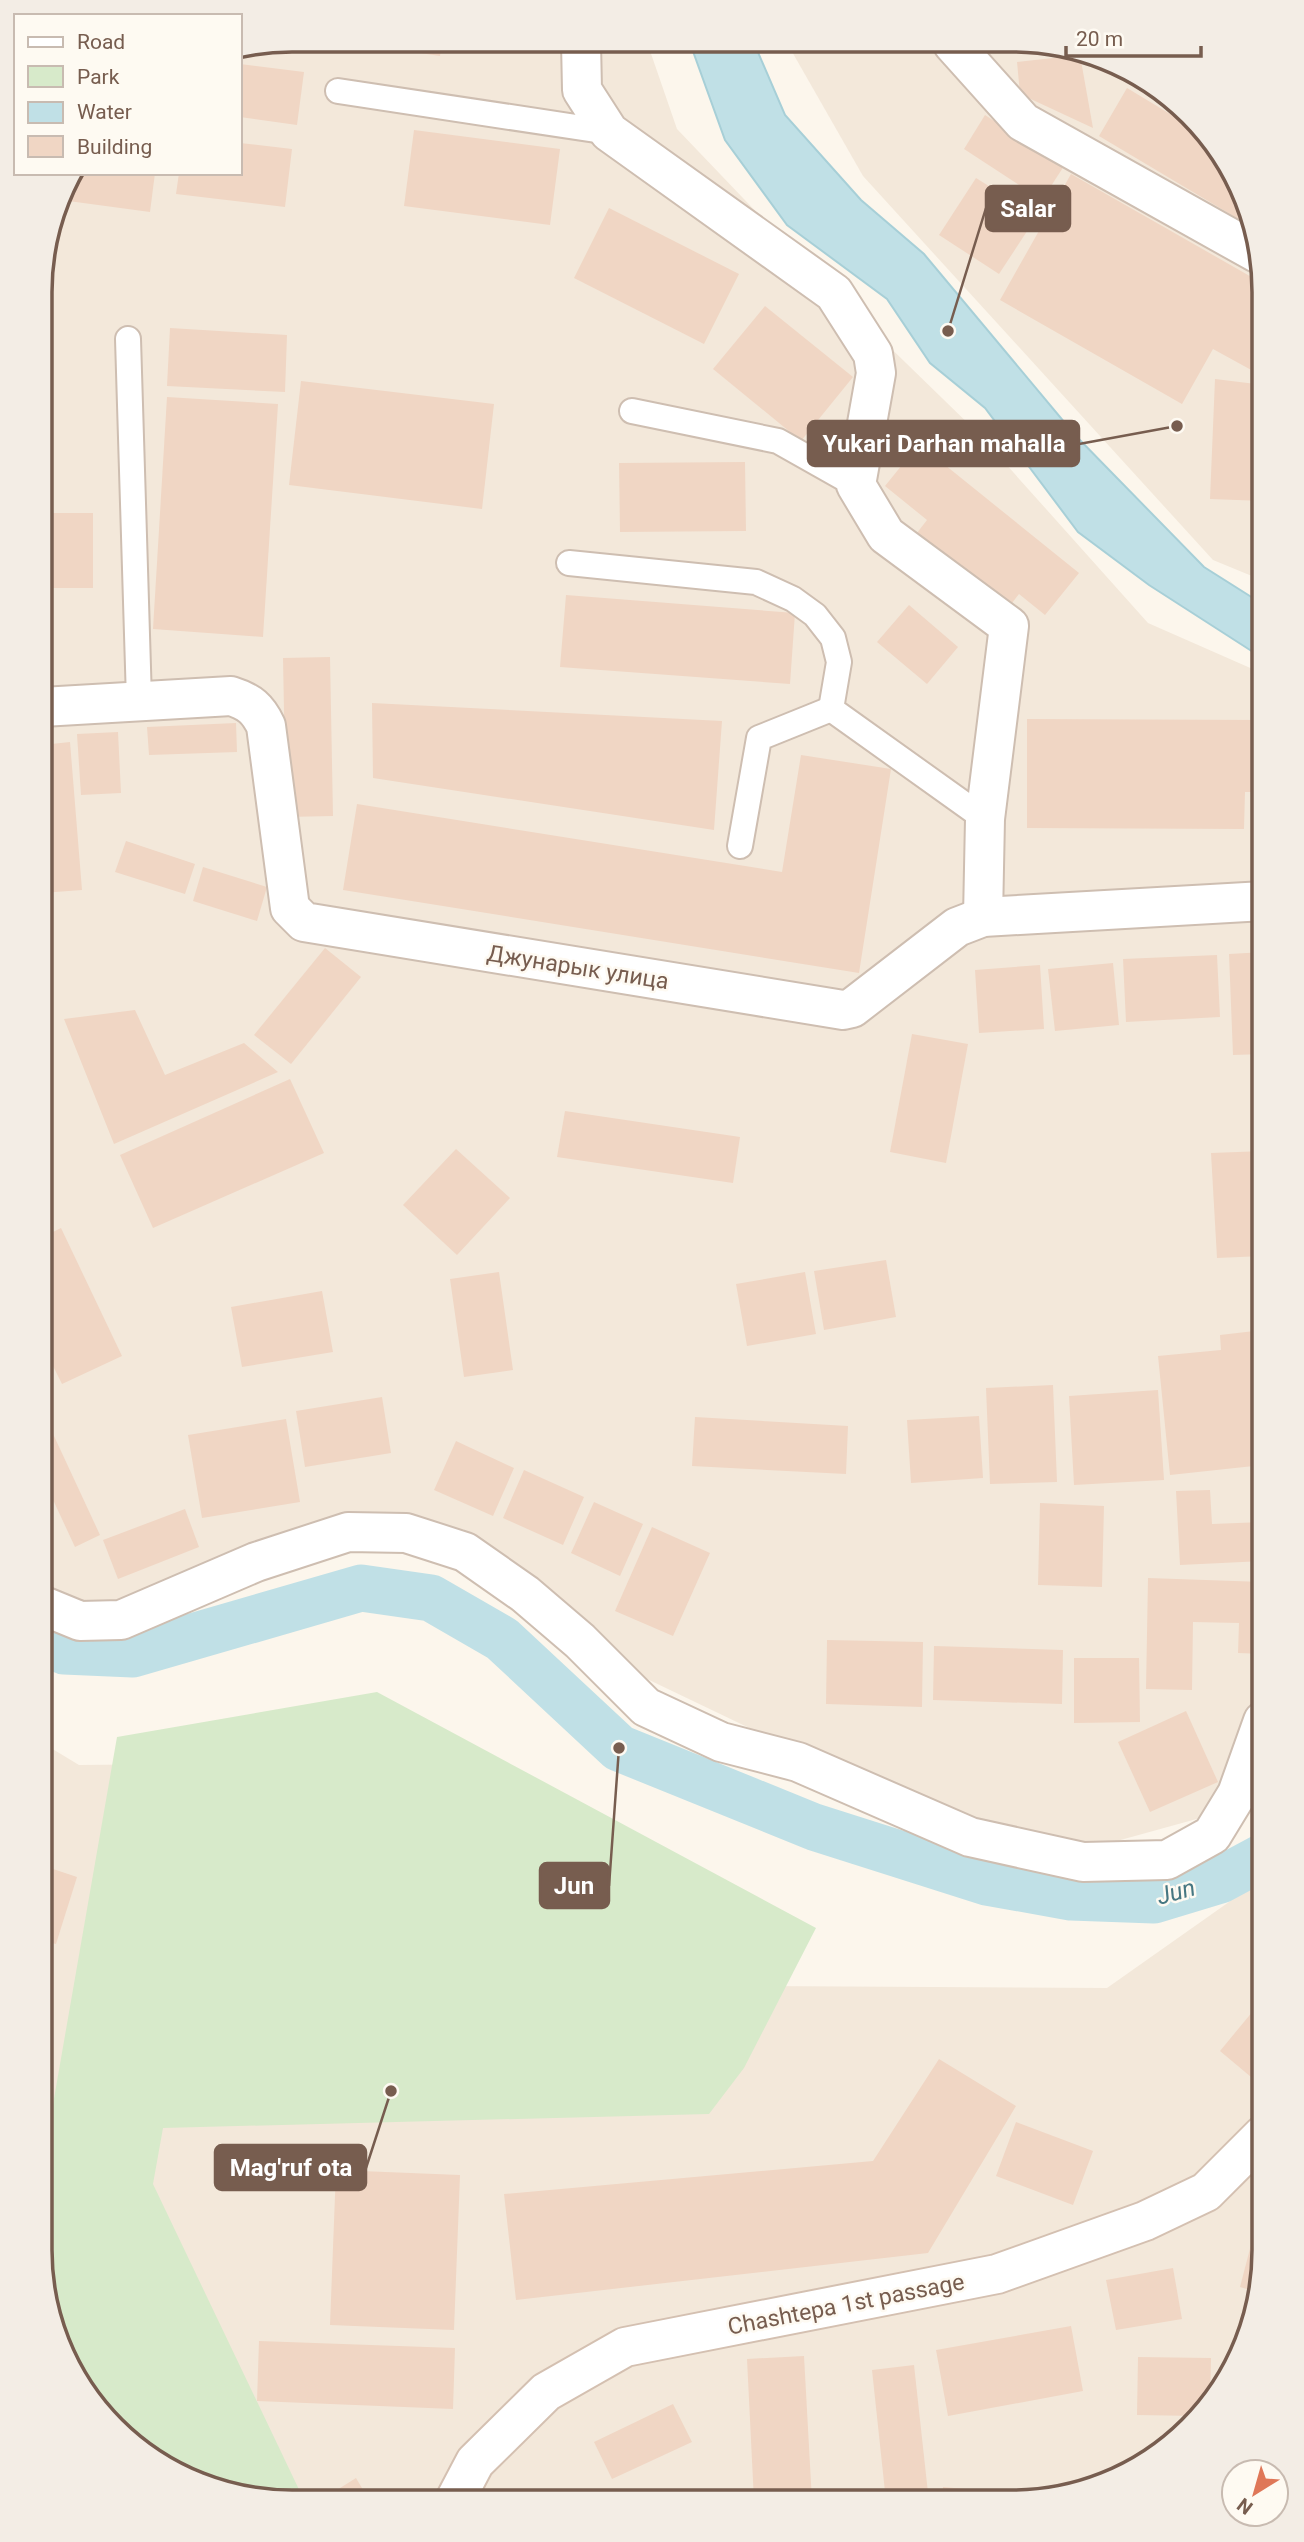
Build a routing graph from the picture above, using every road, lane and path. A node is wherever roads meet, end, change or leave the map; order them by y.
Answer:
1 (582, 52) edge
2 (960, 52) edge
3 (338, 91) dead end
4 (609, 132) junction
5 (1246, 247) edge
6 (128, 339) dead end
7 (632, 411) dead end
8 (856, 485) junction
9 (569, 563) dead end
10 (139, 700) junction
11 (52, 706) edge
12 (831, 709) junction
13 (985, 819) junction
14 (740, 846) dead end
15 (1252, 902) edge
16 (983, 917) junction
17 (52, 1610) edge
18 (1251, 1754) edge
19 (1251, 2147) edge
20 (460, 2490) edge

1 - 4 street
2 - 5 street
3 - 4 lane
4 - 8 street
6 - 10 lane
7 - 8 lane
8 - 13 street
9 - 12 lane
10 - 11 street, Джунарык улица
10 - 16 street, Джунарык улица
12 - 13 lane
12 - 14 lane
13 - 16 street
15 - 16 street, Джунарык улица
17 - 18 street
19 - 20 street, Chashtepa 1st passage

